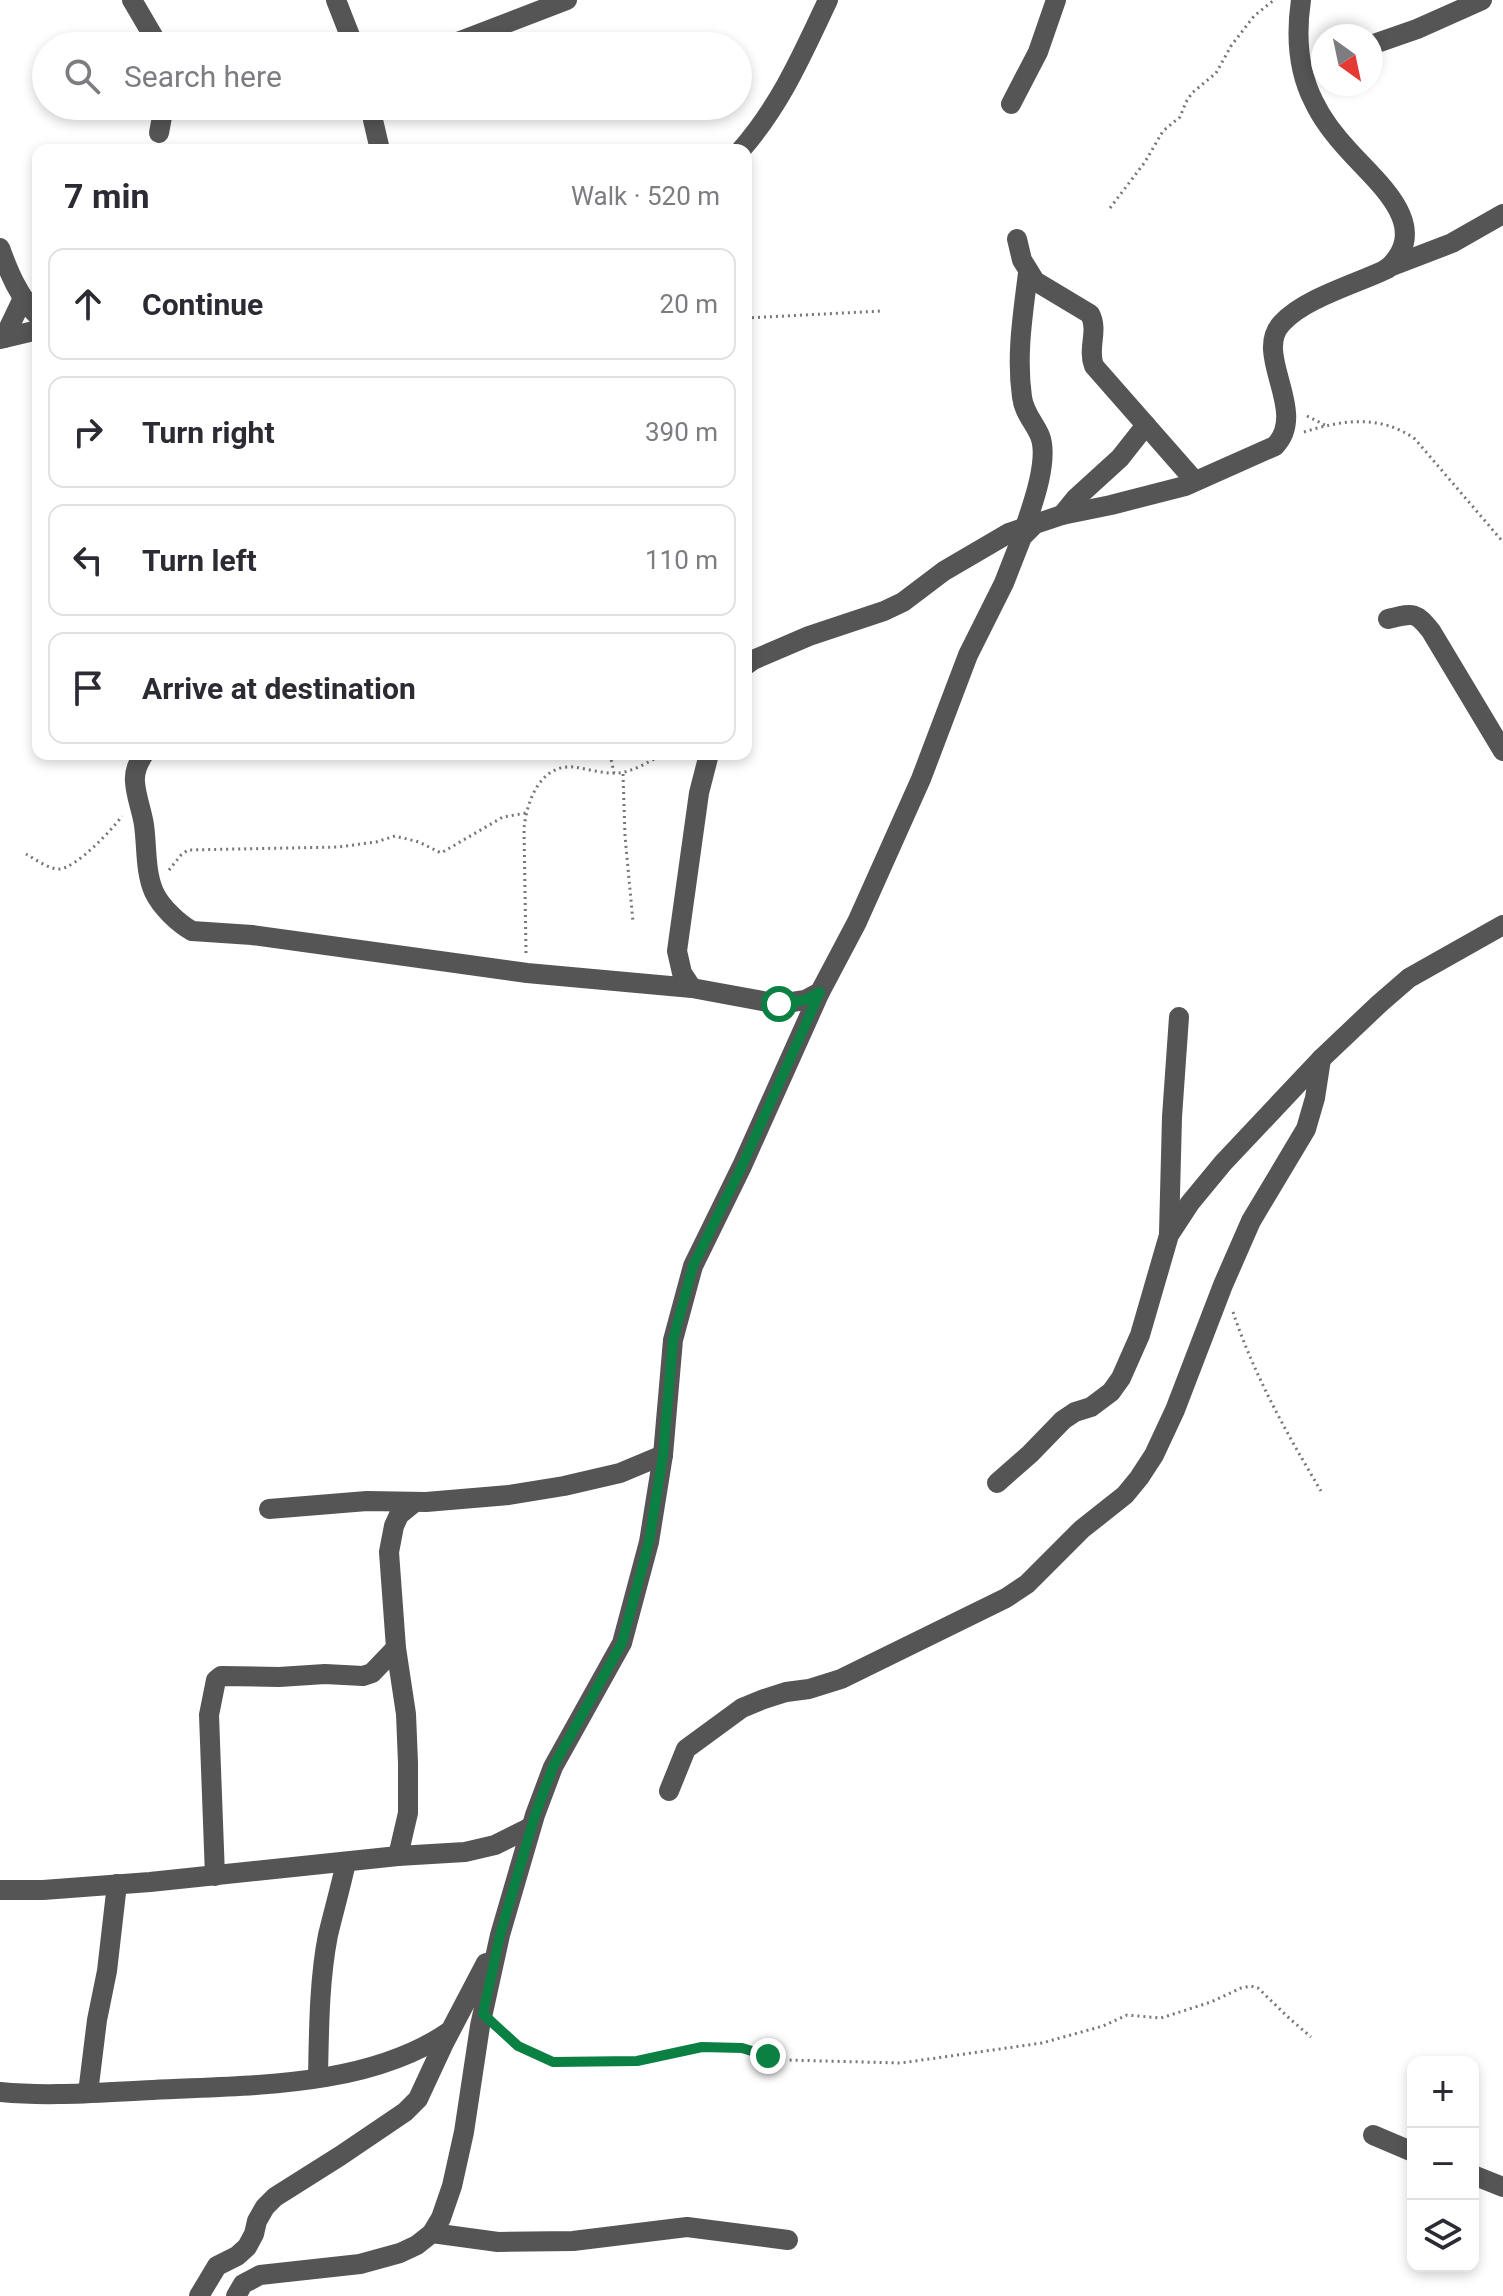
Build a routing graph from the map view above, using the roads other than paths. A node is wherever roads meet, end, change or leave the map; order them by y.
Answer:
1 (132, 0) edge
2 (336, 0) edge
3 (567, 0) edge
4 (828, 0) edge
5 (1056, 0) edge
6 (1301, 0) edge
7 (1482, 0) edge
8 (544, 4) edge
9 (151, 32) edge
10 (349, 32) edge
11 (487, 32) edge
12 (1383, 41) edge
13 (1311, 70) edge
14 (1303, 74) junction
15 (1011, 104) dead end
16 (161, 120) edge
17 (375, 120) edge
18 (159, 133) dead end
19 (379, 144) edge
20 (746, 144) edge
21 (1503, 214) edge
22 (1405, 227) junction
23 (1017, 239) dead end
24 (0, 248) edge
25 (1439, 249) junction
26 (1387, 269) junction
27 (1028, 273) junction
28 (23, 298) junction
29 (32, 309) edge
30 (32, 331) edge
31 (2, 338) edge
32 (1146, 425) junction
33 (1195, 481) junction
34 (1062, 515) junction
35 (1030, 525) junction
36 (1388, 619) dead end
37 (752, 661) edge
38 (1503, 751) edge
39 (140, 760) edge
40 (707, 760) edge
41 (1503, 925) edge
42 (678, 961) junction
43 (669, 986) junction
44 (692, 988) junction
45 (820, 992) junction
46 (1179, 1017) dead end
47 (1321, 1059) junction
48 (1169, 1235) junction
49 (663, 1455) junction
50 (997, 1483) dead end
51 (415, 1502) junction
52 (269, 1509) dead end
53 (396, 1648) junction
54 (669, 1791) dead end
55 (531, 1827) junction
56 (398, 1856) junction
57 (346, 1862) junction
58 (215, 1876) junction
59 (117, 1884) junction
60 (0, 1890) edge
61 (500, 1935) junction
62 (452, 2029) junction
63 (318, 2077) junction
64 (0, 2092) edge
65 (88, 2093) junction
66 (1373, 2135) dead end
67 (1407, 2149) edge
68 (1479, 2177) edge
69 (1503, 2187) edge
70 (432, 2233) junction
71 (788, 2240) dead end
72 (199, 2296) edge
73 (236, 2296) edge

1 - 9 street
2 - 10 street
3 - 8 street
4 - 20 street
5 - 15 street
6 - 14 street
7 - 12 street
8 - 11 street
13 - 14 street
14 - 22 street
16 - 18 street
17 - 19 street
21 - 25 street
22 - 25 street
22 - 26 street
23 - 27 street
24 - 28 street
25 - 26 street
26 - 33 street
27 - 32 street
27 - 35 street
28 - 29 street
28 - 31 street
30 - 31 street
32 - 33 street
32 - 34 street
33 - 34 street
34 - 35 street
35 - 37 street
35 - 45 street
36 - 38 street
39 - 43 street
40 - 42 street
41 - 47 street
42 - 43 street
42 - 44 street
43 - 44 street
44 - 45 street
45 - 49 street
46 - 48 street
47 - 48 street
47 - 54 street
48 - 50 street
49 - 51 street
49 - 55 street
51 - 52 street
51 - 53 street
53 - 56 street
53 - 58 street
55 - 56 street
55 - 61 street
56 - 57 street
57 - 58 street
57 - 63 street
58 - 59 street
59 - 60 street
59 - 65 street
61 - 62 street
61 - 70 street
62 - 63 street
62 - 72 street
63 - 65 street
64 - 65 street
66 - 67 street
68 - 69 street
70 - 71 street
70 - 73 street

